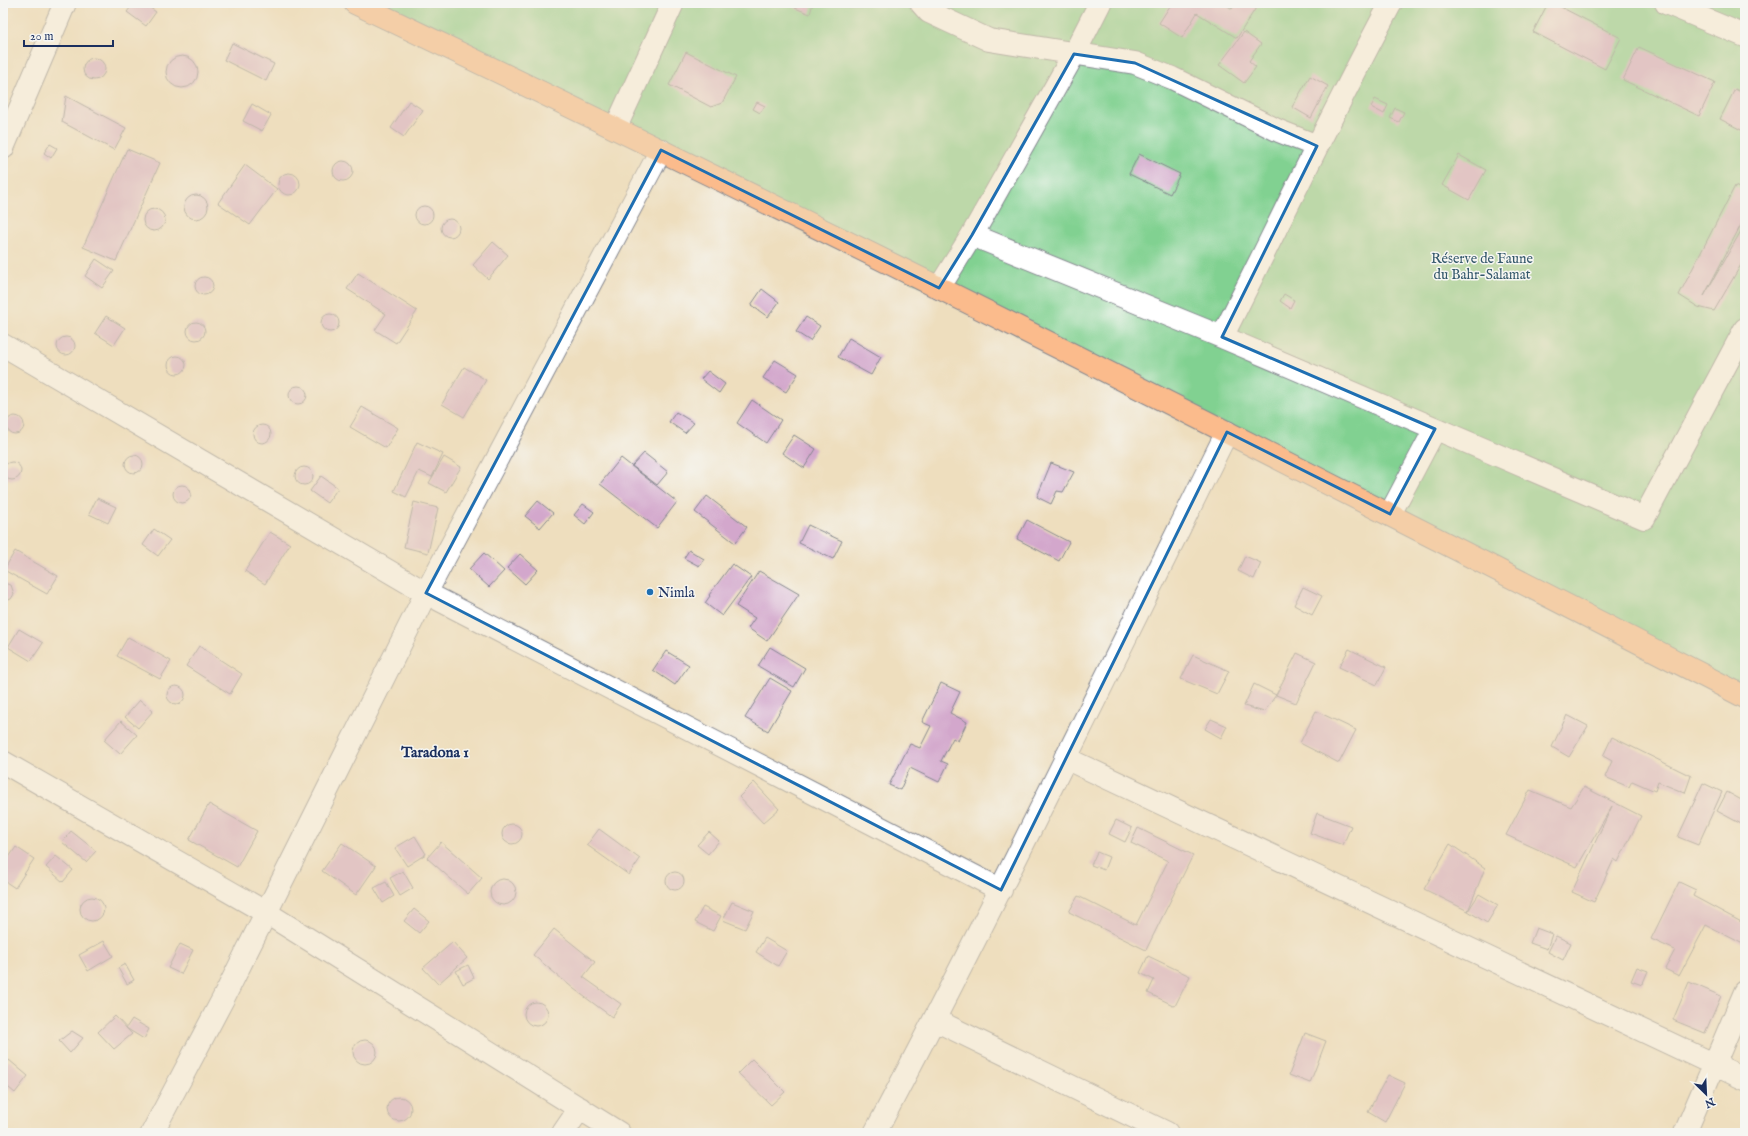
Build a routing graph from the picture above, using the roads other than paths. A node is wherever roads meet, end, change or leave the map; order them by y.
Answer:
1 (65, 3) edge
2 (355, 3) edge
3 (673, 3) edge
4 (921, 3) edge
5 (1100, 3) edge
6 (1391, 3) edge
7 (1666, 3) edge
8 (1745, 36) edge
9 (1074, 54) junction
10 (616, 127) junction
11 (1317, 146) junction
12 (3, 148) edge
13 (662, 150) junction
14 (972, 235) junction
15 (939, 288) junction
16 (1745, 329) edge
17 (1222, 337) junction
18 (3, 345) edge
19 (1435, 428) junction
20 (1227, 432) junction
21 (1390, 514) junction
22 (426, 593) junction
23 (1745, 697) edge
24 (1066, 758) junction
25 (3, 762) edge
26 (1001, 890) junction
27 (265, 912) junction
28 (1745, 992) edge
29 (935, 1020) junction
30 (1715, 1064) junction
31 (1745, 1079) edge
32 (580, 1108) junction
33 (152, 1133) edge
34 (563, 1133) edge
35 (619, 1133) edge
36 (875, 1133) edge
37 (1168, 1133) edge
38 (1685, 1133) edge

1 - 12 street
2 - 10 main road
3 - 10 street
4 - 9 street
5 - 9 street
6 - 11 street
7 - 8 street
9 - 11 street
9 - 14 street
10 - 13 main road
11 - 17 street
13 - 15 main road
13 - 22 street
14 - 15 street
14 - 17 street
15 - 20 main road
16 - 19 street
17 - 19 street
18 - 22 street
19 - 21 street
20 - 21 main road
20 - 24 street
21 - 23 main road
22 - 26 street
22 - 27 street
24 - 26 street
24 - 30 street
25 - 27 street
26 - 29 street
27 - 32 street
27 - 33 street
28 - 30 street
29 - 36 street
29 - 37 street
30 - 31 street
30 - 38 street
32 - 34 street
32 - 35 street

